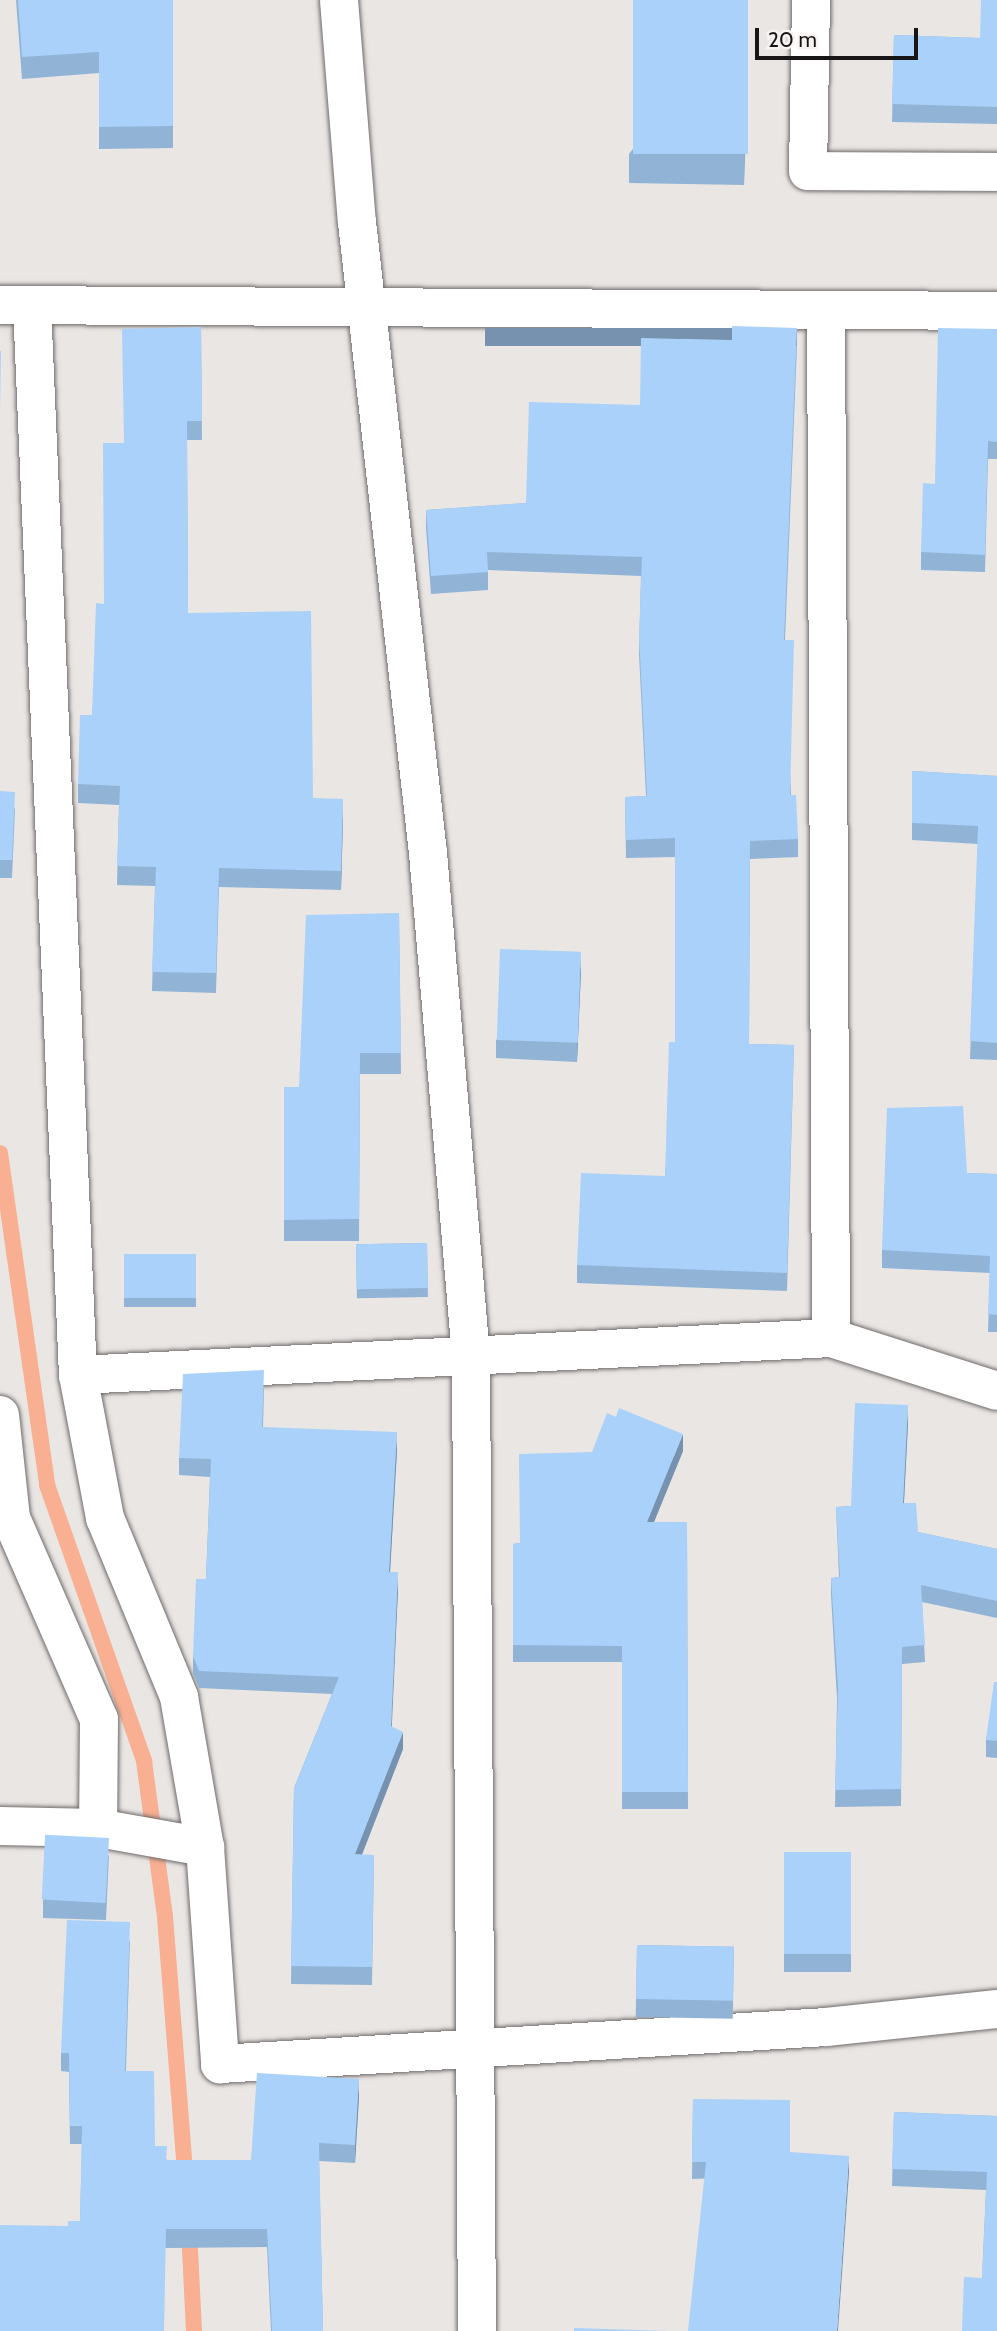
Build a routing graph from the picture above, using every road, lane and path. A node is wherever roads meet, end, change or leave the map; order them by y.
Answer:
1 (338, 0) edge
2 (811, 0) edge
3 (997, 172) edge
4 (367, 304) junction
5 (16, 305) edge
6 (826, 310) junction
7 (997, 311) edge
8 (831, 1338) junction
9 (471, 1357) junction
10 (78, 1375) junction
11 (997, 1391) edge
12 (0, 1415) edge
13 (0, 1826) edge
14 (98, 1828) junction
15 (205, 1847) junction
16 (997, 2009) edge
17 (478, 2048) junction
18 (477, 2331) edge

1 - 4 street
2 - 3 street
4 - 5 street
4 - 6 street
4 - 9 street
5 - 10 street
6 - 7 street
6 - 8 street
8 - 9 street
8 - 11 street
9 - 10 street
9 - 17 street
10 - 15 street
12 - 14 street
13 - 14 street
14 - 15 street
15 - 17 street
16 - 17 street
17 - 18 street

